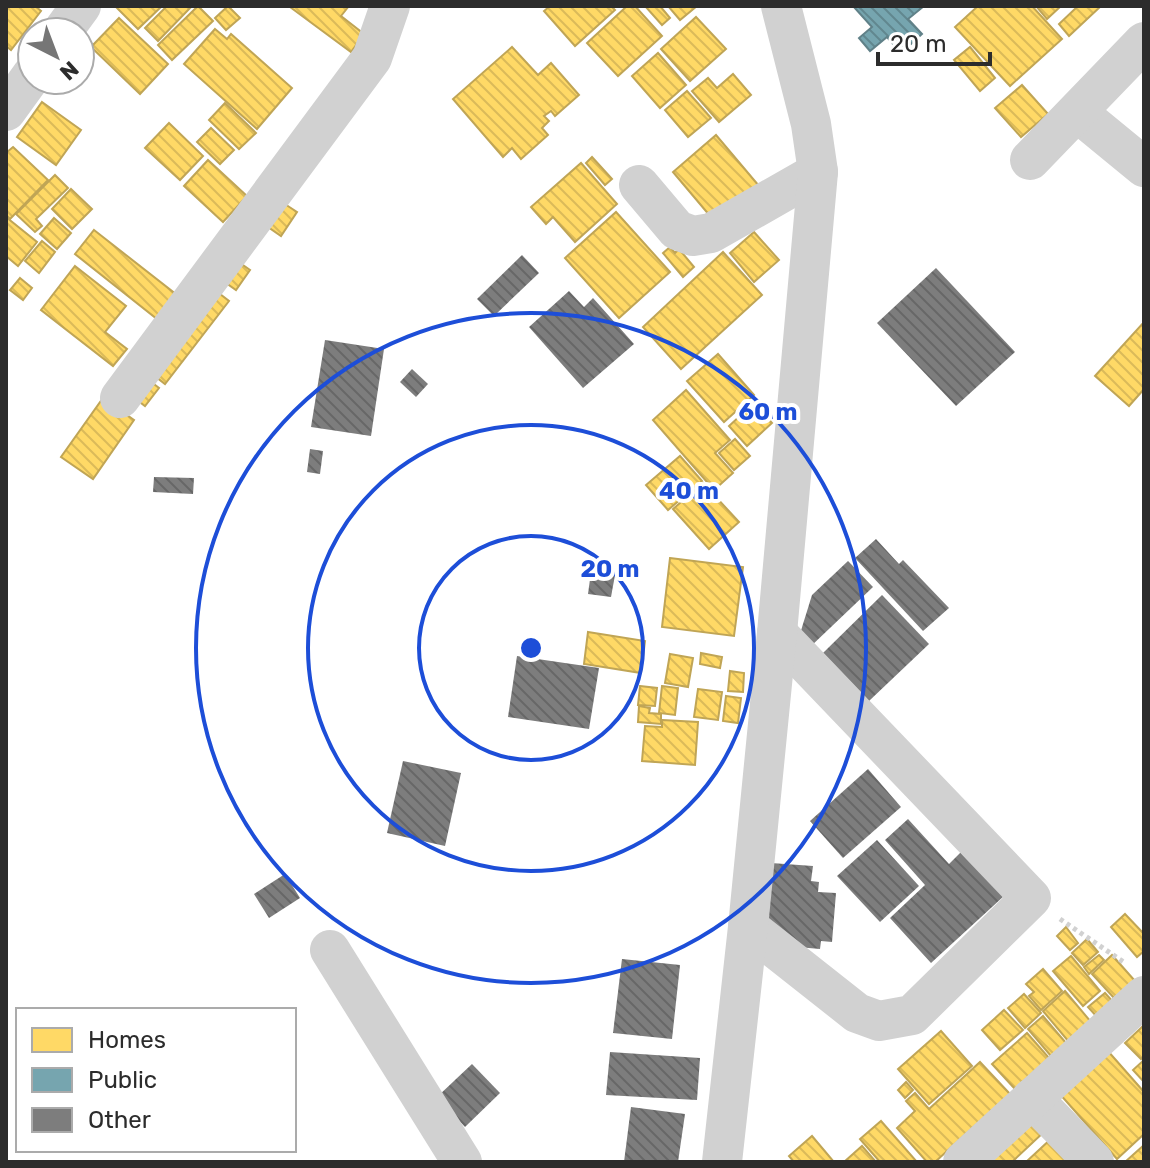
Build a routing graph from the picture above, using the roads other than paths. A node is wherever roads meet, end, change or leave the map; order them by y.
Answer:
1 (390, 6) edge
2 (781, 6) edge
3 (1144, 42) edge
4 (1077, 112) junction
5 (1030, 160) dead end
6 (1144, 167) edge
7 (818, 172) junction
8 (639, 185) dead end
9 (120, 398) dead end
10 (777, 633) junction
11 (748, 927) junction
12 (330, 950) dead end
13 (1139, 981) edge
14 (1032, 1098) junction
15 (462, 1162) edge
16 (722, 1162) edge
17 (963, 1162) edge
18 (1094, 1162) edge

1 - 9 street
2 - 7 street
3 - 4 street
4 - 5 street
4 - 6 street
7 - 8 street
7 - 10 street
10 - 11 street
10 - 11 street
11 - 16 street
12 - 15 street
13 - 14 street
14 - 17 street
14 - 18 street

